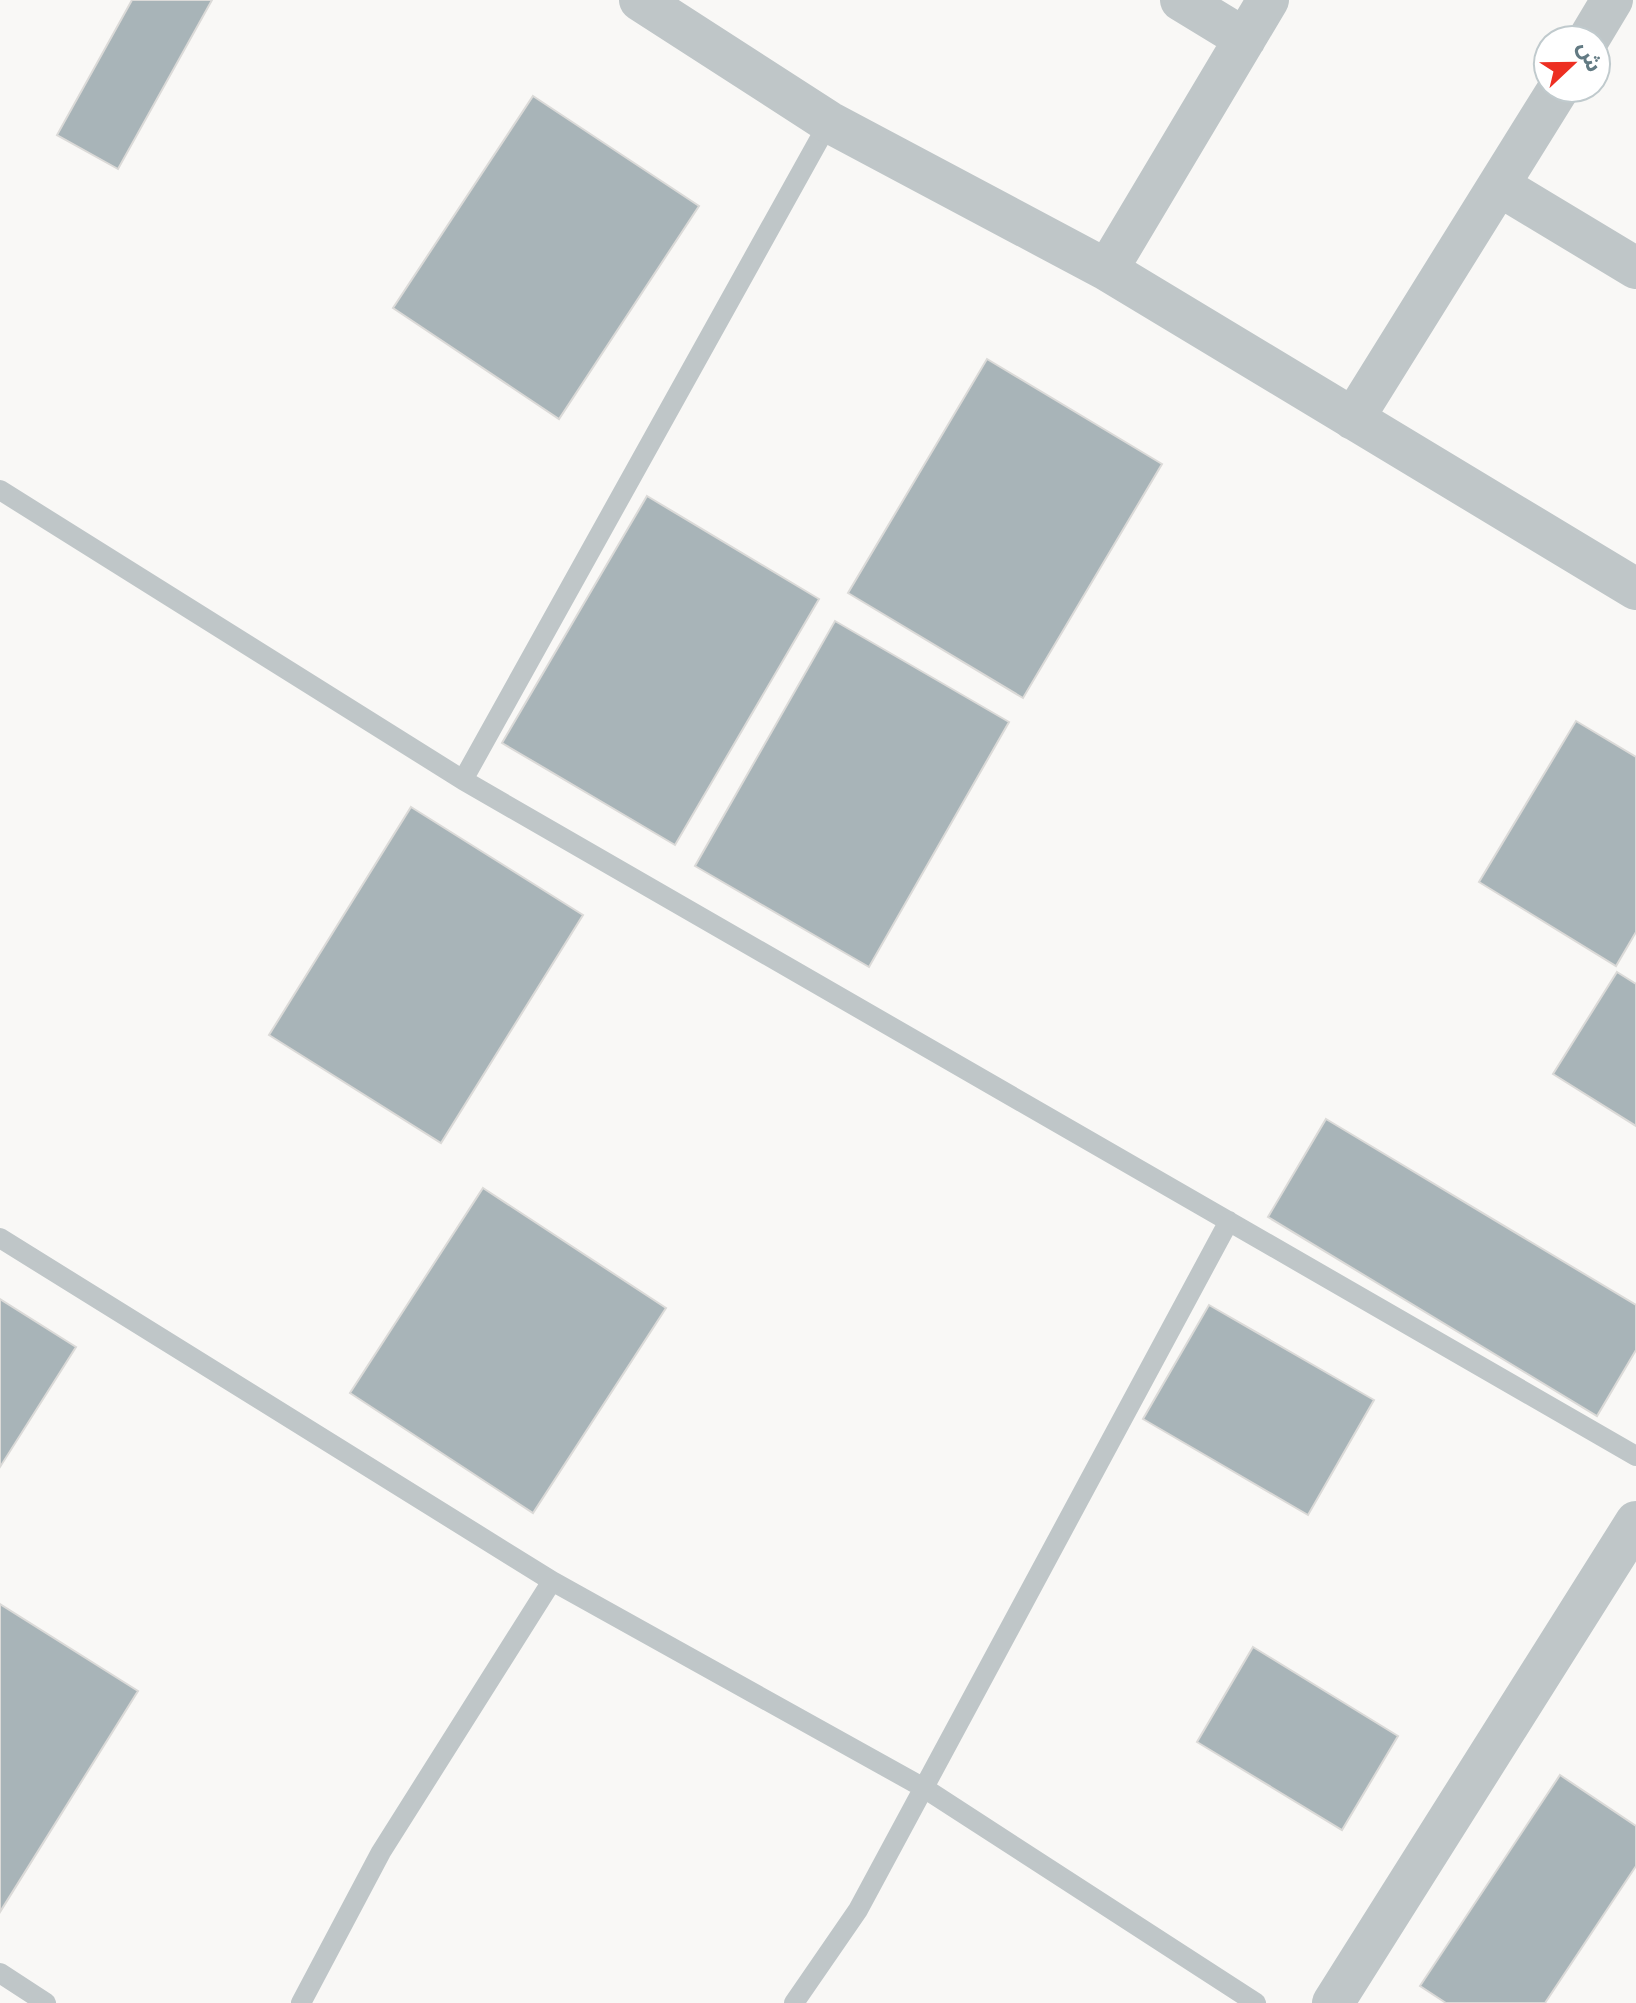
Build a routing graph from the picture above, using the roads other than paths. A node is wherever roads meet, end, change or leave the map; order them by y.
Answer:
1 (640, 0) edge
2 (1181, 0) edge
3 (1268, 0) edge
4 (1612, 0) edge
5 (1598, 24) edge
6 (1245, 39) junction
7 (1549, 104) edge
8 (829, 122) junction
9 (1500, 186) junction
10 (1636, 268) edge
11 (1107, 270) junction
12 (1353, 419) junction
13 (1, 493) edge
14 (1636, 589) edge
15 (463, 780) junction
16 (1229, 1221) junction
17 (0, 1238) edge
18 (1636, 1456) edge
19 (1636, 1522) edge
20 (552, 1581) junction
21 (924, 1788) junction
22 (0, 1973) edge
23 (46, 2003) edge
24 (301, 2003) edge
25 (794, 2003) edge
26 (1256, 2003) edge
27 (1333, 2003) edge

1 - 8 street
2 - 6 street
3 - 6 street
4 - 5 street
6 - 11 street
7 - 9 street
8 - 11 street
8 - 15 lane
9 - 10 street
9 - 12 street
11 - 12 street
12 - 14 street
13 - 15 lane
15 - 16 lane
16 - 18 lane
16 - 21 lane
17 - 20 lane
19 - 27 street
20 - 21 lane
20 - 24 lane
21 - 25 lane
21 - 26 lane
22 - 23 lane

